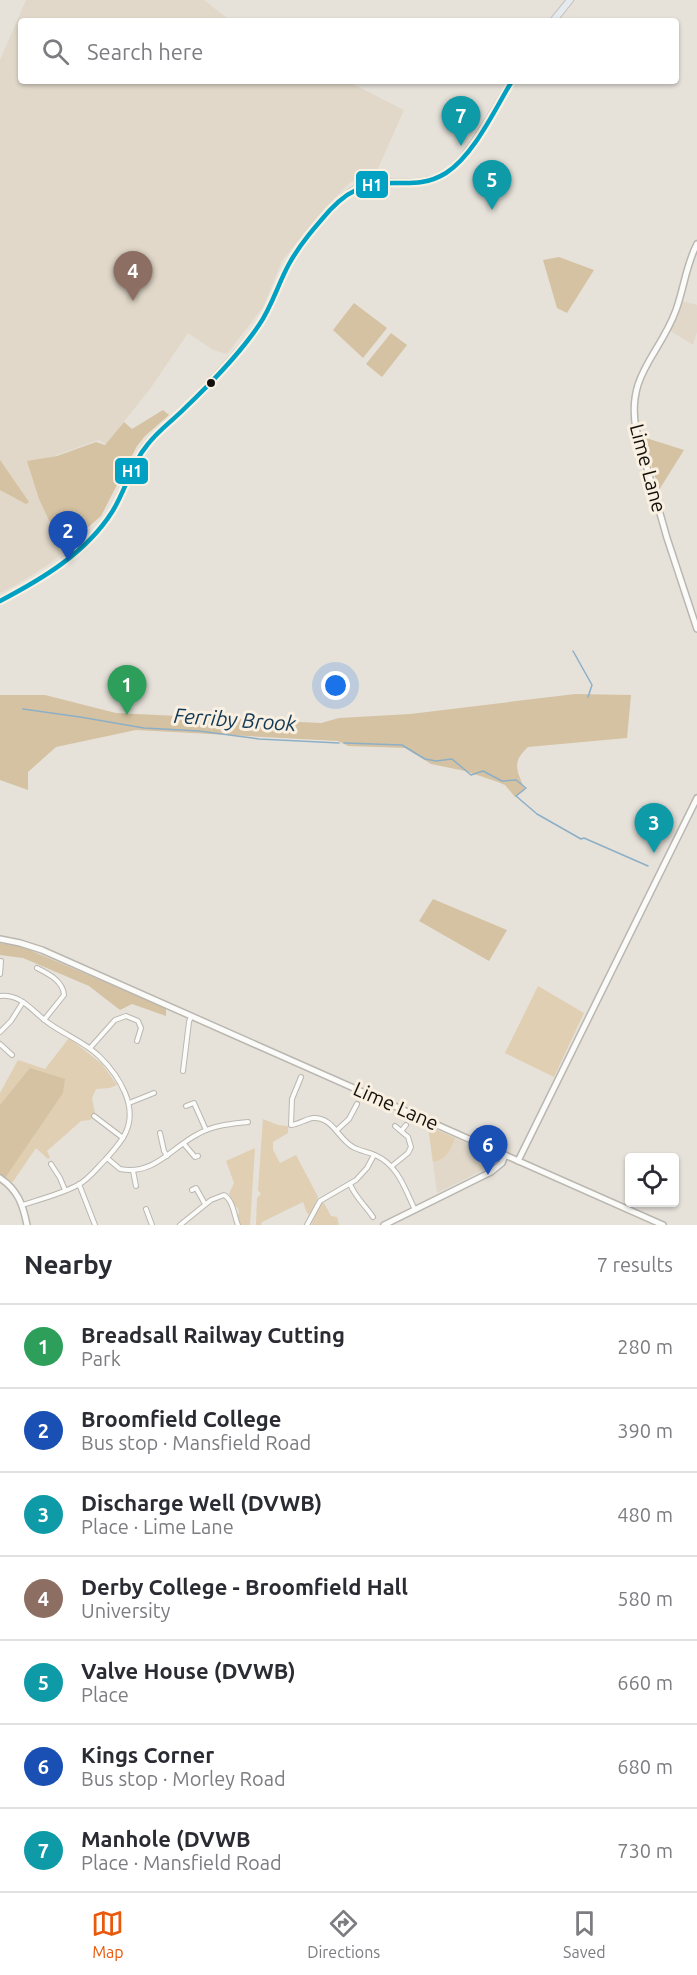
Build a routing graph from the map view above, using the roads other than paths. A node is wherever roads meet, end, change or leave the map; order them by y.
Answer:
1 (570, 0) edge
2 (555, 18) edge
3 (510, 84) edge
4 (697, 244) edge
5 (0, 601) edge
6 (697, 629) edge
7 (697, 798) edge
8 (0, 939) edge
9 (1, 961) edge
10 (37, 968) dead end
11 (0, 974) edge
12 (64, 995) junction
13 (70, 995) dead end
14 (0, 996) edge
15 (23, 1002) junction
16 (192, 1016) junction
17 (44, 1020) junction
18 (0, 1032) edge
19 (138, 1041) dead end
20 (0, 1044) edge
21 (90, 1048) junction
22 (12, 1055) dead end
23 (183, 1071) dead end
24 (301, 1077) dead end
25 (154, 1093) dead end
26 (129, 1103) junction
27 (357, 1104) dead end
28 (186, 1107) dead end
29 (347, 1108) dead end
30 (353, 1112) junction
31 (94, 1116) dead end
32 (248, 1122) dead end
33 (406, 1125) dead end
34 (395, 1126) dead end
35 (206, 1130) junction
36 (337, 1130) junction
37 (402, 1130) junction
38 (160, 1133) dead end
39 (123, 1138) junction
40 (184, 1144) junction
41 (374, 1154) junction
42 (505, 1155) junction
43 (167, 1156) junction
44 (198, 1156) dead end
45 (107, 1158) junction
46 (518, 1161) junction
47 (51, 1164) dead end
48 (392, 1166) junction
49 (133, 1171) junction
50 (0, 1178) edge
51 (79, 1184) junction
52 (350, 1184) junction
53 (136, 1186) dead end
54 (65, 1190) junction
55 (192, 1190) dead end
56 (205, 1204) junction
57 (22, 1205) junction
58 (146, 1209) dead end
59 (415, 1210) junction
60 (373, 1217) dead end
61 (27, 1225) edge
62 (95, 1225) edge
63 (152, 1225) edge
64 (180, 1225) edge
65 (238, 1225) edge
66 (308, 1225) edge
67 (384, 1225) edge
68 (663, 1225) edge

1 - 2 main road
3 - 5 main road
4 - 6 street, Lime Lane
7 - 46 street
8 - 16 street, Lime Lane
9 - 11 street
10 - 12 street
12 - 13 street
12 - 17 street
14 - 15 street
15 - 17 street
15 - 18 street
16 - 23 street
16 - 42 street, Lime Lane
17 - 21 street
19 - 21 street
20 - 22 street
21 - 26 street
24 - 36 street
25 - 26 street
26 - 39 street
27 - 30 street
28 - 35 street
29 - 30 street
30 - 36 street
31 - 39 street
32 - 35 street
33 - 37 street
34 - 37 street
35 - 40 street
36 - 41 street
37 - 48 street
38 - 43 street
39 - 45 street
40 - 43 street
40 - 44 street
41 - 48 street
41 - 52 street
42 - 46 street, Lime Lane
42 - 59 street
43 - 49 street
45 - 49 street
45 - 51 street
46 - 68 street, Lime Lane
47 - 54 street
48 - 59 street
49 - 53 street
50 - 57 street
51 - 54 street
51 - 62 street
52 - 60 street
52 - 66 street
54 - 57 street
55 - 56 street
56 - 64 street
56 - 65 street
57 - 61 street
58 - 63 street
59 - 67 street

